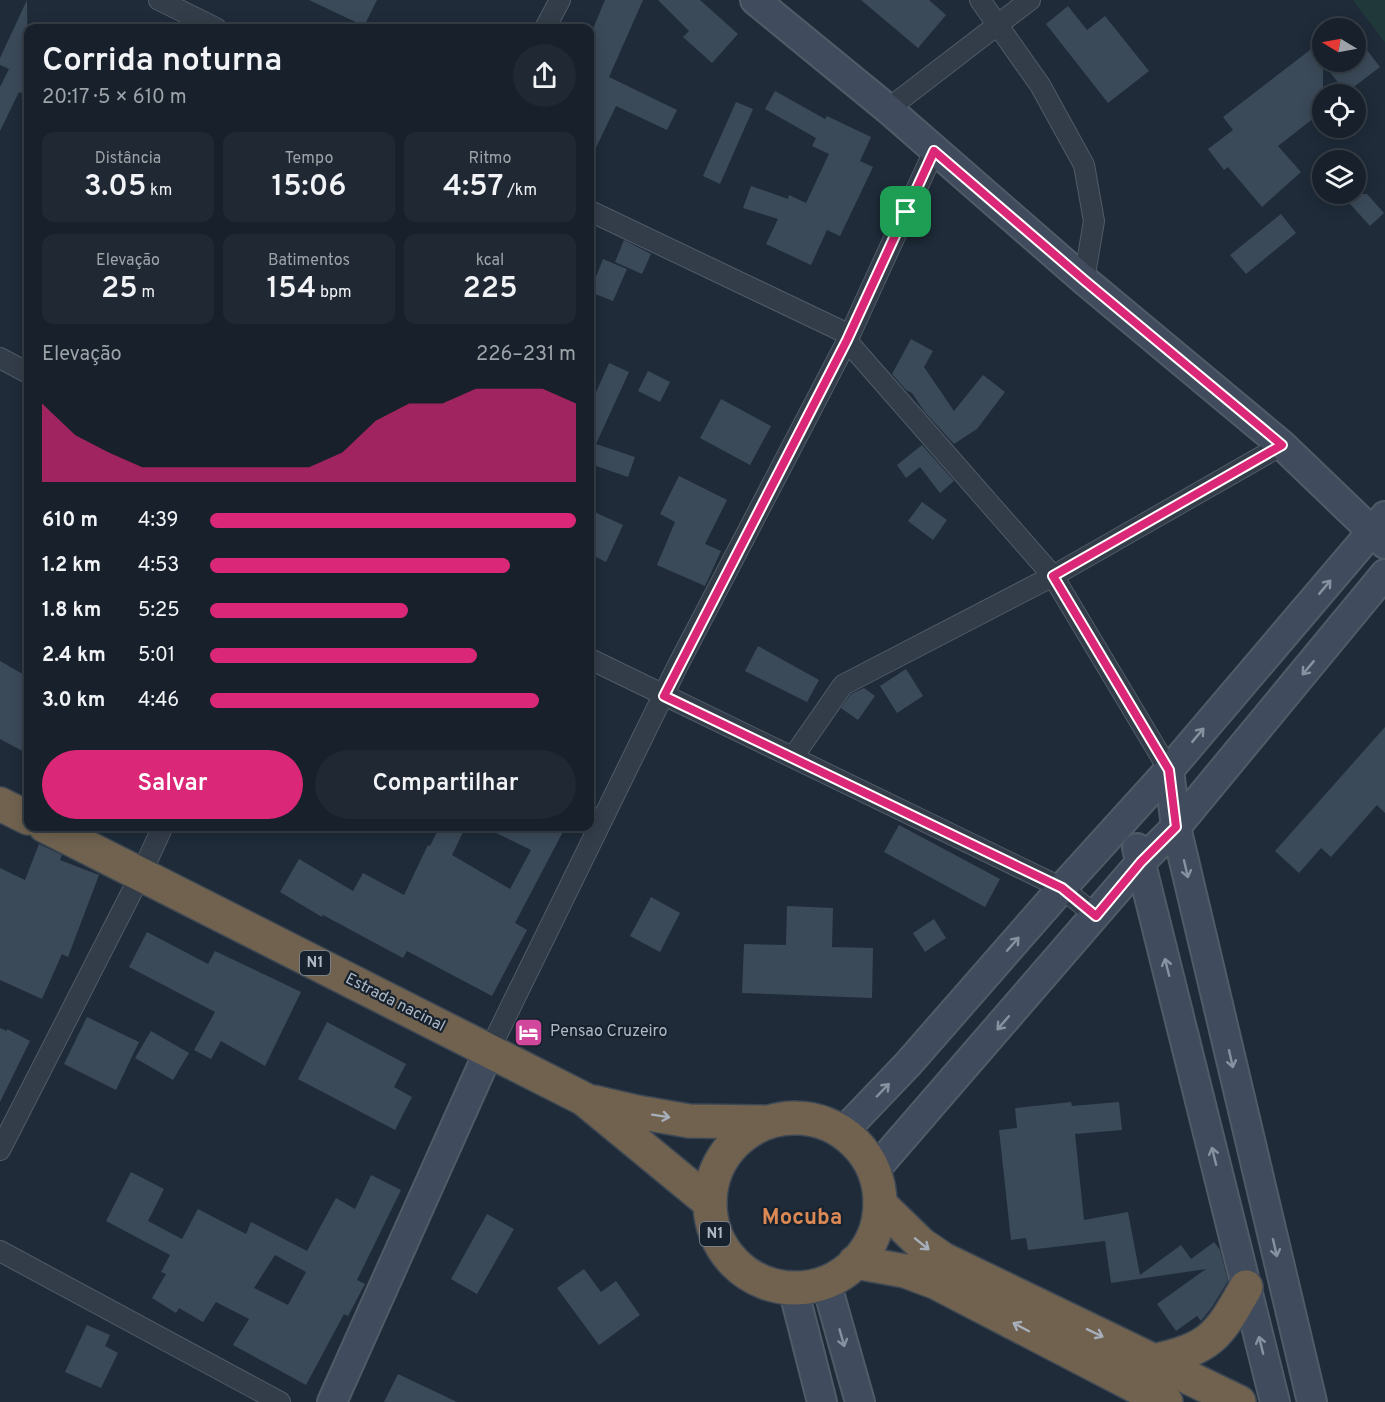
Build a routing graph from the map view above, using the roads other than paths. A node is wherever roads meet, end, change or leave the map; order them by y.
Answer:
1 (159, 0) edge
2 (560, 0) edge
3 (755, 0) edge
4 (980, 0) edge
5 (1030, 0) edge
6 (208, 24) edge
7 (547, 24) edge
8 (997, 24) junction
9 (888, 109) junction
10 (934, 151) junction
11 (594, 213) edge
12 (1084, 280) junction
13 (848, 338) junction
14 (0, 358) edge
15 (24, 371) edge
16 (1282, 445) junction
17 (1380, 531) edge
18 (1385, 574) edge
19 (1053, 576) junction
20 (594, 661) edge
21 (664, 696) junction
22 (793, 757) junction
23 (1169, 770) junction
24 (0, 804) edge
25 (24, 816) edge
26 (1128, 816) junction
27 (1176, 827) junction
28 (55, 831) edge
29 (161, 831) edge
30 (1141, 862) junction
31 (141, 874) junction
32 (1062, 888) junction
33 (1096, 916) junction
34 (489, 1051) junction
35 (584, 1099) junction
36 (763, 1122) junction
37 (843, 1132) junction
38 (0, 1150) edge
39 (874, 1171) junction
40 (709, 1202) junction
41 (880, 1204) junction
42 (0, 1251) edge
43 (855, 1262) junction
44 (826, 1282) junction
45 (1246, 1287) junction
46 (793, 1288) junction
47 (1153, 1361) junction
48 (280, 1402) edge
49 (332, 1402) edge
50 (822, 1402) edge
51 (860, 1402) edge
52 (1166, 1402) edge
53 (1239, 1402) edge
54 (1275, 1402) edge
55 (1312, 1402) edge

1 - 6 street
2 - 7 street
3 - 9 street
4 - 8 street
5 - 8 street
8 - 9 street
8 - 12 street
9 - 10 street
10 - 12 street
10 - 13 street
11 - 13 street
12 - 16 street
13 - 19 street
13 - 21 street
14 - 15 street
16 - 17 street
16 - 19 street
23 -> 17 street
18 -> 27 street
19 - 22 street
19 - 23 street
20 - 21 street
21 - 22 street
21 - 34 street
22 - 32 street
23 - 26 street
23 - 27 street
24 - 25 highway
26 - 30 street
26 - 32 street
27 - 30 street
27 -> 55 street
28 - 31 highway, Estrada nacinal / N1
29 - 31 street
30 - 33 street
45 -> 30 street
31 - 34 highway, Estrada nacinal / N1
31 - 38 street
32 - 33 street
37 -> 32 street
33 -> 39 street
34 - 35 highway, Estrada nacinal / N1
34 - 49 street
35 -> 36 highway, N1
35 - 40 highway, N1
36 - 37 highway, N1
36 - 40 highway, N1
37 - 39 highway, N1
39 - 41 highway, N1
40 - 46 highway, N1
41 - 43 highway, N1
41 -> 47 highway
42 - 48 street
43 - 44 highway, N1
52 -> 43 highway
44 - 46 highway, N1
44 -> 51 street
45 - 47 highway
54 -> 45 street
46 - 50 street
47 - 53 highway

